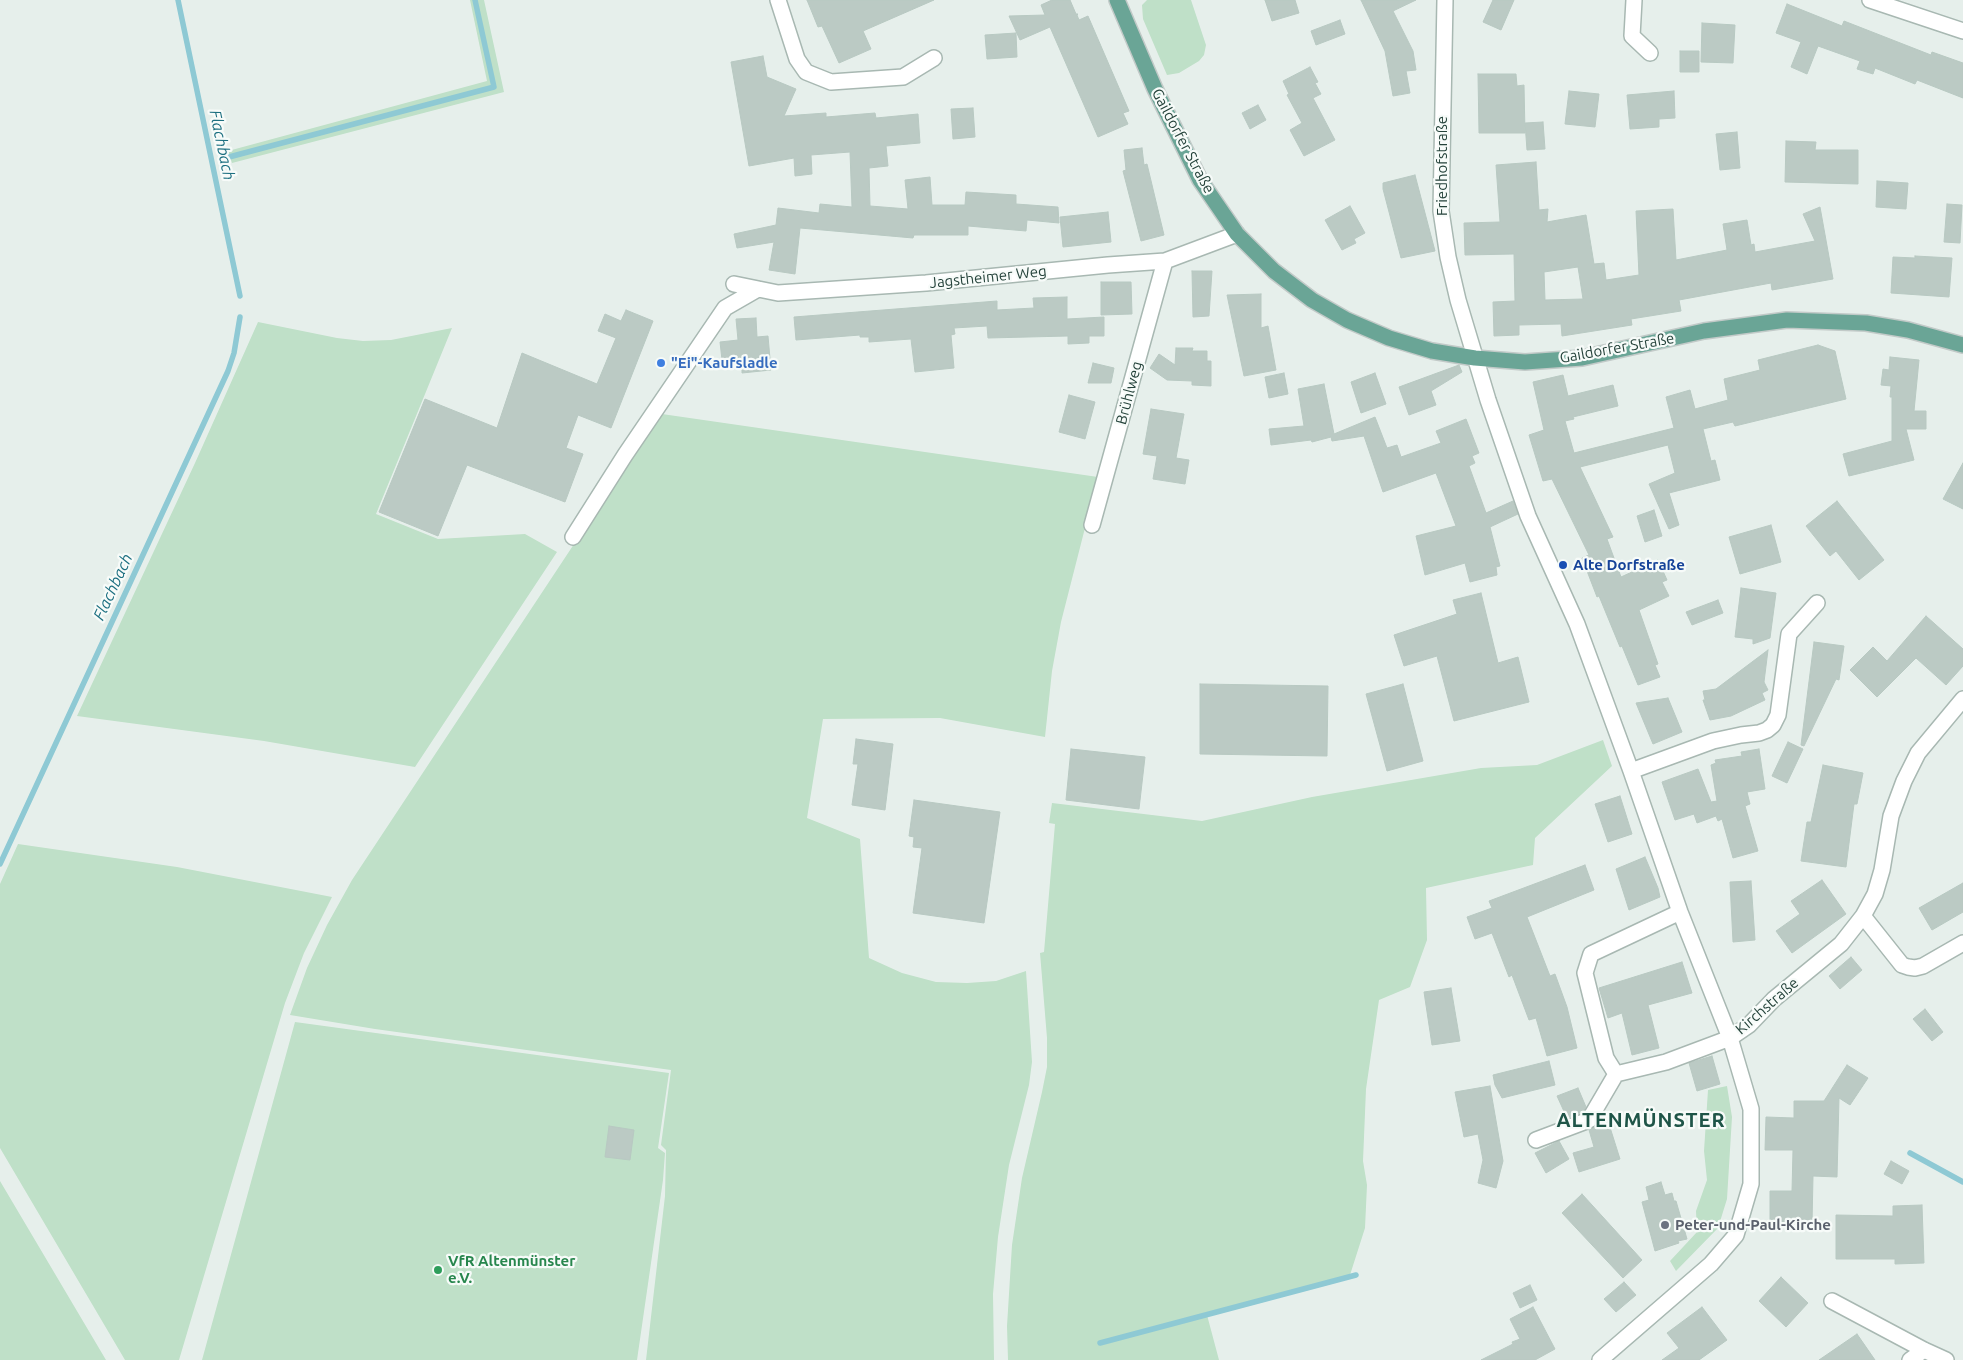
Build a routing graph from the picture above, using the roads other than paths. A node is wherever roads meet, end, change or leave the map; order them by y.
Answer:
1 (778, 0) edge
2 (1117, 0) edge
3 (1445, 0) edge
4 (1634, 0) edge
5 (1870, 0) edge
6 (1963, 31) edge
7 (1650, 53) dead end
8 (934, 58) dead end
9 (1238, 234) junction
10 (1165, 261) junction
11 (734, 284) dead end
12 (758, 289) junction
13 (1963, 345) edge
14 (1476, 358) junction
15 (1092, 525) dead end
16 (573, 536) dead end
17 (1818, 603) dead end
18 (1963, 699) edge
19 (1631, 771) junction
20 (1680, 912) junction
21 (1864, 916) junction
22 (1963, 942) edge
23 (1730, 1038) junction
24 (1616, 1074) junction
25 (1536, 1140) dead end
26 (1832, 1301) dead end
27 (1924, 1350) junction
28 (1600, 1360) edge
29 (1910, 1360) edge
30 (1946, 1360) edge

1 - 8 street
2 - 9 main road, Gaildorfer Straße
3 - 14 street, Friedhofstraße
4 - 7 street
5 - 6 street
9 - 10 street, Jagstheimer Weg
9 - 14 main road, Gaildorfer Straße
10 - 12 street, Jagstheimer Weg
10 - 15 street, Brühlweg
11 - 12 street, Jagstheimer Weg
12 - 16 street
13 - 14 main road, Gaildorfer Straße
14 - 19 street
17 - 19 street
18 - 21 street, Kirchstraße
19 - 20 street
20 - 23 street
20 - 24 street
21 - 22 street
21 - 23 street, Kirchstraße
23 - 24 street
23 - 28 street, Kirchstraße
24 - 25 street
26 - 27 street
27 - 29 street
27 - 30 street

